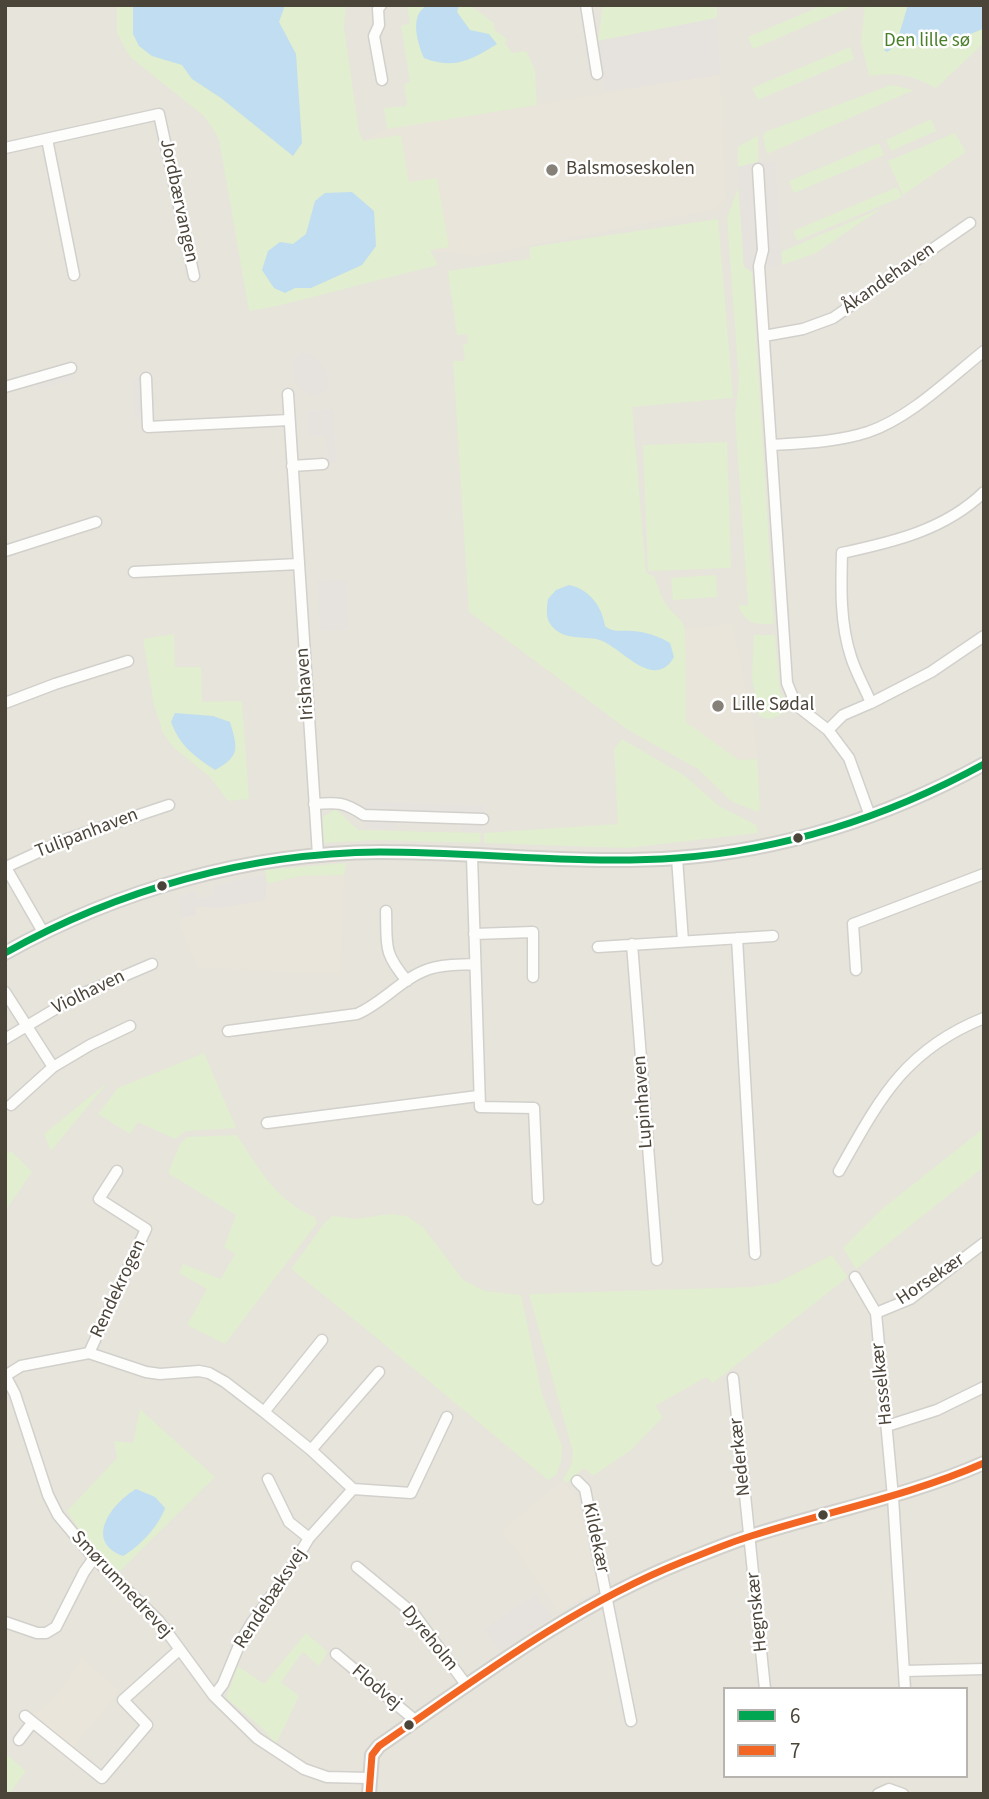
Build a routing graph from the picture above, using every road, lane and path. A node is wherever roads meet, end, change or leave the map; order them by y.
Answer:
1 (381, 5) edge
2 (586, 5) edge
3 (597, 74) dead end
4 (382, 80) dead end
5 (47, 139) junction
6 (5, 148) edge
7 (758, 169) dead end
8 (970, 223) dead end
9 (74, 275) dead end
10 (194, 276) dead end
11 (764, 337) junction
12 (984, 351) edge
13 (71, 368) dead end
14 (146, 377) dead end
15 (5, 387) edge
16 (288, 394) dead end
17 (289, 420) junction
18 (771, 446) junction
19 (323, 464) dead end
20 (292, 466) junction
21 (984, 492) edge
22 (96, 522) dead end
23 (5, 551) edge
24 (299, 564) junction
25 (134, 572) dead end
26 (984, 636) edge
27 (128, 662) dead end
28 (5, 703) edge
29 (872, 703) junction
30 (828, 730) junction
31 (984, 764) edge
32 (314, 804) junction
33 (169, 805) dead end
34 (870, 816) junction
35 (483, 819) dead end
36 (317, 855) junction
37 (472, 856) junction
38 (677, 858) junction
39 (6, 866) edge
40 (984, 874) edge
41 (386, 911) dead end
42 (43, 932) junction
43 (474, 934) junction
44 (773, 936) dead end
45 (737, 938) junction
46 (683, 941) junction
47 (632, 944) junction
48 (598, 947) dead end
49 (5, 953) edge
50 (152, 964) dead end
51 (474, 964) junction
52 (856, 970) dead end
53 (533, 977) dead end
54 (407, 981) junction
55 (5, 992) edge
56 (984, 1018) edge
57 (26, 1025) junction
58 (130, 1026) dead end
59 (228, 1031) dead end
60 (5, 1040) edge
61 (52, 1067) junction
62 (478, 1096) junction
63 (12, 1105) dead end
64 (267, 1123) dead end
65 (117, 1171) dead end
66 (839, 1171) dead end
67 (538, 1199) dead end
68 (984, 1244) edge
69 (755, 1254) dead end
70 (657, 1261) dead end
71 (855, 1277) dead end
72 (876, 1313) junction
73 (321, 1340) dead end
74 (89, 1353) junction
75 (379, 1372) dead end
76 (5, 1375) edge
77 (733, 1378) dead end
78 (984, 1387) edge
79 (264, 1412) junction
80 (447, 1417) dead end
81 (887, 1426) junction
82 (311, 1450) junction
83 (984, 1463) edge
84 (268, 1479) dead end
85 (578, 1481) dead end
86 (353, 1489) junction
87 (893, 1497) junction
88 (750, 1536) junction
89 (309, 1538) junction
90 (94, 1558) junction
91 (357, 1567) dead end
92 (608, 1598) junction
93 (5, 1622) edge
94 (179, 1650) junction
95 (336, 1654) dead end
96 (984, 1669) edge
97 (904, 1671) junction
98 (467, 1686) junction
99 (765, 1687) edge
100 (905, 1687) edge
101 (214, 1696) junction
102 (416, 1721) junction
103 (631, 1721) dead end
104 (19, 1740) dead end
105 (369, 1778) junction
106 (369, 1794) edge
107 (878, 1794) edge
108 (903, 1794) edge

1 - 4 street
2 - 3 street
5 - 6 street, Jordbærvangen
5 - 9 street
5 - 10 street, Jordbærvangen
7 - 11 street
8 - 11 street, Åkandehaven
11 - 18 street
12 - 18 street
13 - 15 street
14 - 17 street
16 - 17 street, Irishaven
17 - 20 street, Irishaven
18 - 30 street
19 - 20 street
20 - 24 street, Irishaven
21 - 29 street
22 - 23 street
24 - 25 street
24 - 32 street, Irishaven
26 - 29 street
27 - 28 street
29 - 30 street
30 - 34 street
31 - 34 street
32 - 35 street
32 - 36 street, Irishaven
33 - 39 street, Tulipanhaven
34 - 38 street
36 - 37 street
36 - 42 street
37 - 38 street
37 - 43 street
38 - 46 street
39 - 42 street, Tulipanhaven
40 - 52 street
41 - 54 street
42 - 49 street
43 - 51 street
43 - 53 street
44 - 45 street
45 - 46 street
45 - 69 street
46 - 47 street
47 - 48 street
47 - 70 street, Lupinhaven
50 - 57 street, Violhaven
51 - 54 street
51 - 62 street
54 - 59 street
55 - 57 street
56 - 66 street
57 - 60 street, Violhaven
57 - 61 street
58 - 61 street
61 - 63 street
62 - 64 street
62 - 67 street
65 - 74 street, Rendekrogen
68 - 72 street, Horsekær
71 - 72 street, Hasselkær
72 - 81 street, Hasselkær
73 - 79 street
74 - 76 street
74 - 79 street
75 - 82 street
76 - 90 street, Smørumnedrevej
77 - 88 street, Nederkær
78 - 81 street
79 - 82 street
80 - 86 street
81 - 87 street, Hasselkær
82 - 86 street
83 - 87 street, Flodvej
84 - 89 street, Rendebæksvej
85 - 92 street, Kildekær
86 - 89 street, Rendebæksvej
87 - 88 street, Flodvej
87 - 97 street, Hasselkær
88 - 92 street, Flodvej
88 - 99 street, Hegnskær
89 - 101 street, Rendebæksvej
90 - 93 street
90 - 94 street, Smørumnedrevej
91 - 98 street, Dyreholm
92 - 98 street, Flodvej
92 - 103 street, Kildekær
94 - 101 street, Smørumnedrevej
94 - 104 street
95 - 102 street, Flodvej
96 - 97 street
97 - 100 street, Hasselkær
98 - 102 street, Flodvej
101 - 105 street, Smørumnedrevej
102 - 105 street, Flodvej
105 - 106 street
107 - 108 street

